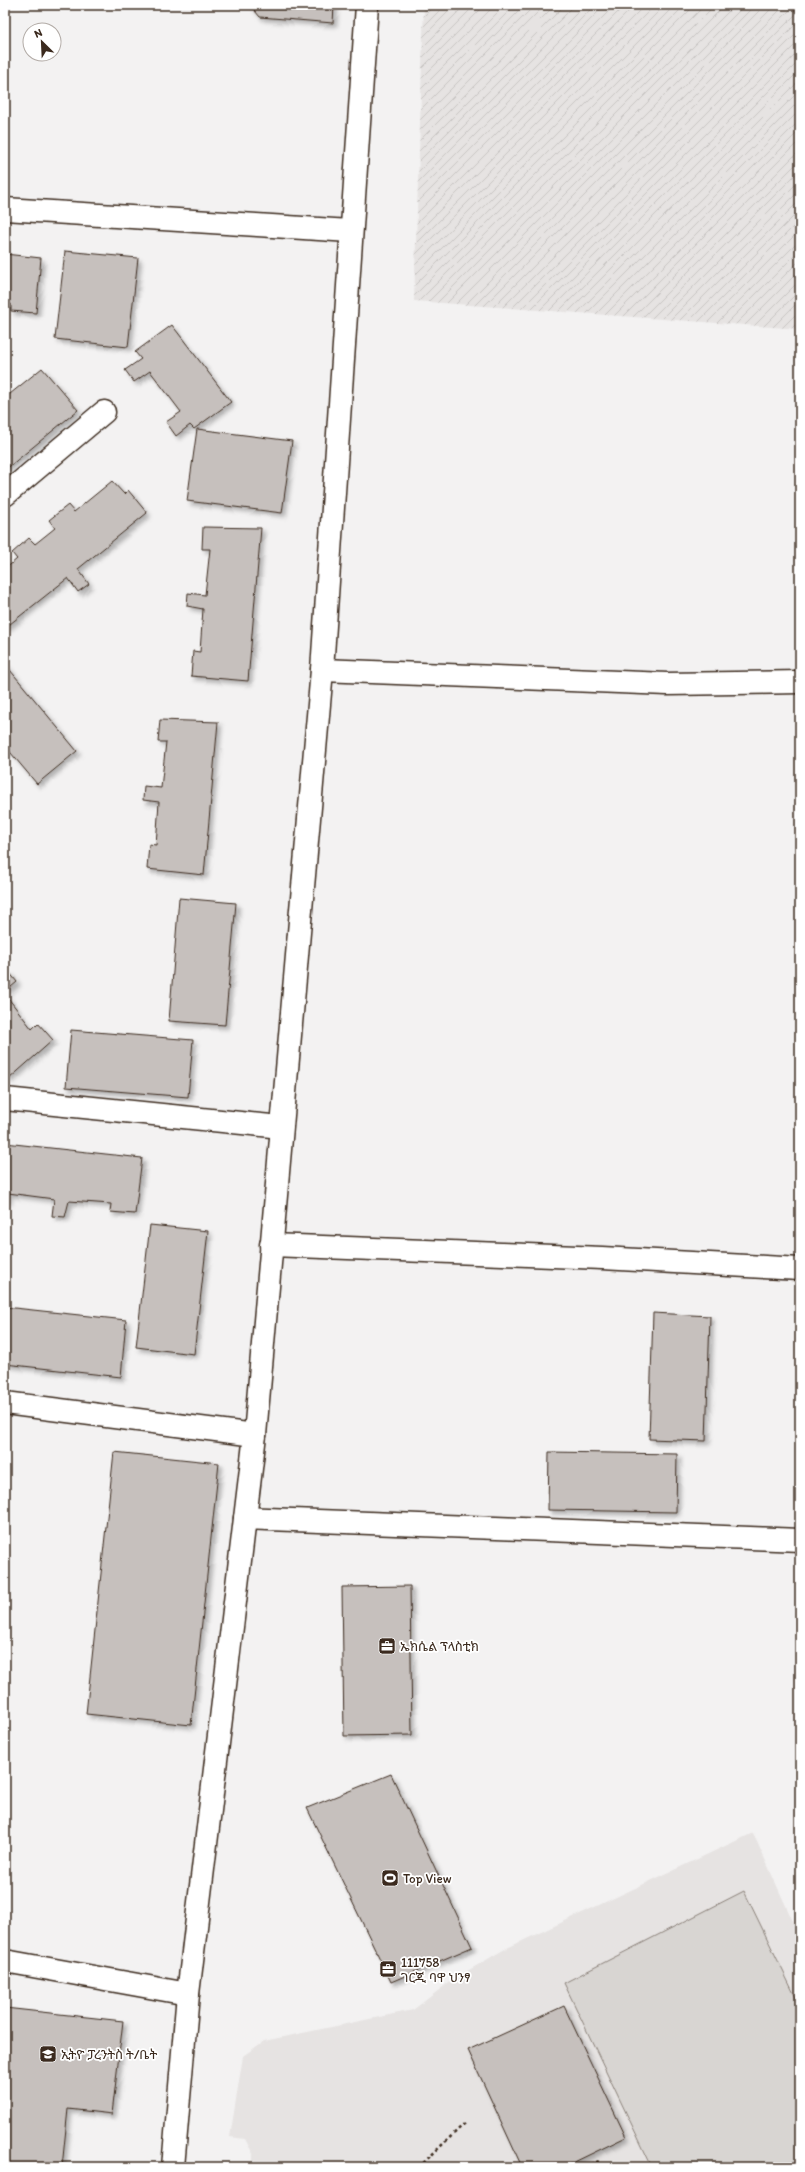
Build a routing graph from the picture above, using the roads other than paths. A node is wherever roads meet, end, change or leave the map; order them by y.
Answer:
1 (367, 5) edge
2 (5, 209) edge
3 (350, 231) junction
4 (104, 412) dead end
5 (5, 495) edge
6 (322, 670) junction
7 (800, 682) edge
8 (5, 1099) edge
9 (281, 1127) junction
10 (271, 1245) junction
11 (800, 1269) edge
12 (5, 1403) edge
13 (255, 1435) junction
14 (245, 1518) junction
15 (800, 1540) edge
16 (5, 1961) edge
17 (188, 1994) junction
18 (173, 2167) edge
19 (182, 2167) edge

1 - 3 street
2 - 3 street
3 - 6 street
4 - 5 street
6 - 7 street
6 - 9 street
8 - 9 street
9 - 10 street
10 - 11 street
10 - 13 street
12 - 13 street
13 - 14 street
14 - 15 street
14 - 17 street
16 - 17 street
17 - 18 street
18 - 19 street

